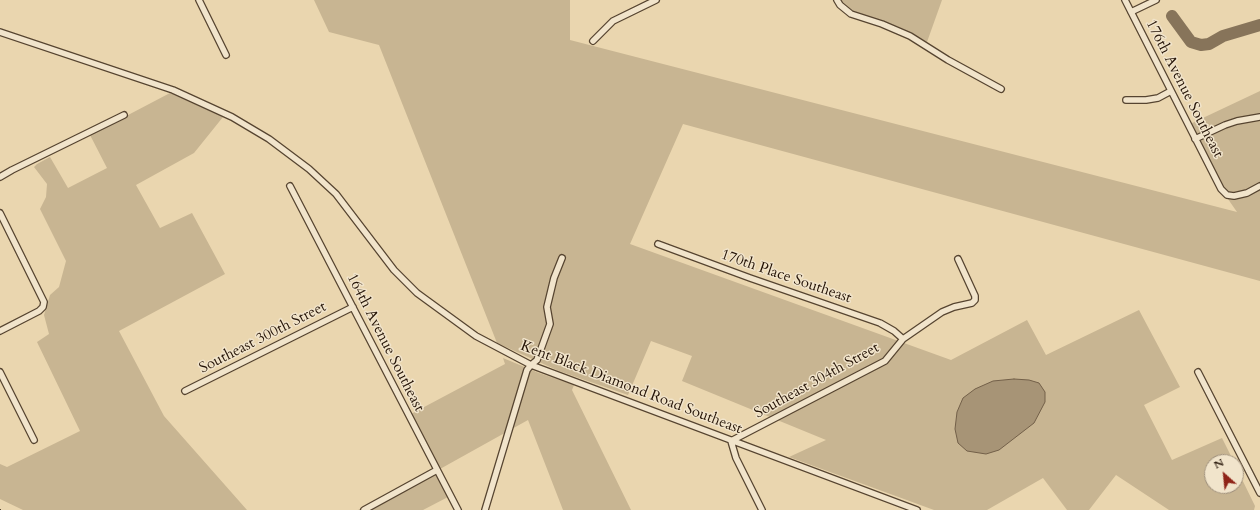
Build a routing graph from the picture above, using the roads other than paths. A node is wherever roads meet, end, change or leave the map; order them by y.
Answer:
1 (199, 0) edge
2 (656, 0) edge
3 (837, 0) edge
4 (1125, 0) edge
5 (1156, 0) edge
6 (1131, 12) junction
7 (0, 32) edge
8 (594, 41) dead end
9 (226, 55) dead end
10 (1001, 89) dead end
11 (1171, 91) junction
12 (1126, 100) dead end
13 (124, 115) dead end
14 (1260, 117) edge
15 (1195, 139) junction
16 (0, 177) edge
17 (290, 186) dead end
18 (1260, 186) edge
19 (0, 213) edge
20 (658, 244) dead end
21 (562, 258) dead end
22 (958, 259) dead end
23 (353, 307) junction
24 (0, 331) edge
25 (903, 339) junction
26 (532, 364) junction
27 (0, 372) edge
28 (1198, 372) dead end
29 (184, 391) dead end
30 (34, 440) dead end
31 (731, 441) junction
32 (437, 470) junction
33 (1260, 493) edge
34 (364, 510) edge
35 (458, 510) edge
36 (485, 510) edge
37 (762, 510) edge
38 (916, 510) edge

1 - 9 street
2 - 8 street
3 - 10 street
4 - 6 street, 176th Avenue Southeast
5 - 6 street
6 - 11 street, 176th Avenue Southeast
7 - 26 street, Kent Black Diamond Road Southeast
11 - 12 street
11 - 15 street, 176th Avenue Southeast
13 - 16 street
14 - 15 street
15 - 18 street, 176th Avenue Southeast
17 - 23 street, 164th Avenue Southeast
19 - 24 street
20 - 25 street, 170th Place Southeast
21 - 26 street
22 - 25 street, Southeast 304th Street
23 - 29 street, Southeast 300th Street
23 - 32 street, 164th Avenue Southeast
25 - 31 street, Southeast 304th Street
26 - 31 street, Kent Black Diamond Road Southeast
26 - 36 street
27 - 30 street
28 - 33 street
31 - 37 street
31 - 38 street, Kent Black Diamond Road Southeast
32 - 34 street
32 - 35 street, 164th Avenue Southeast

